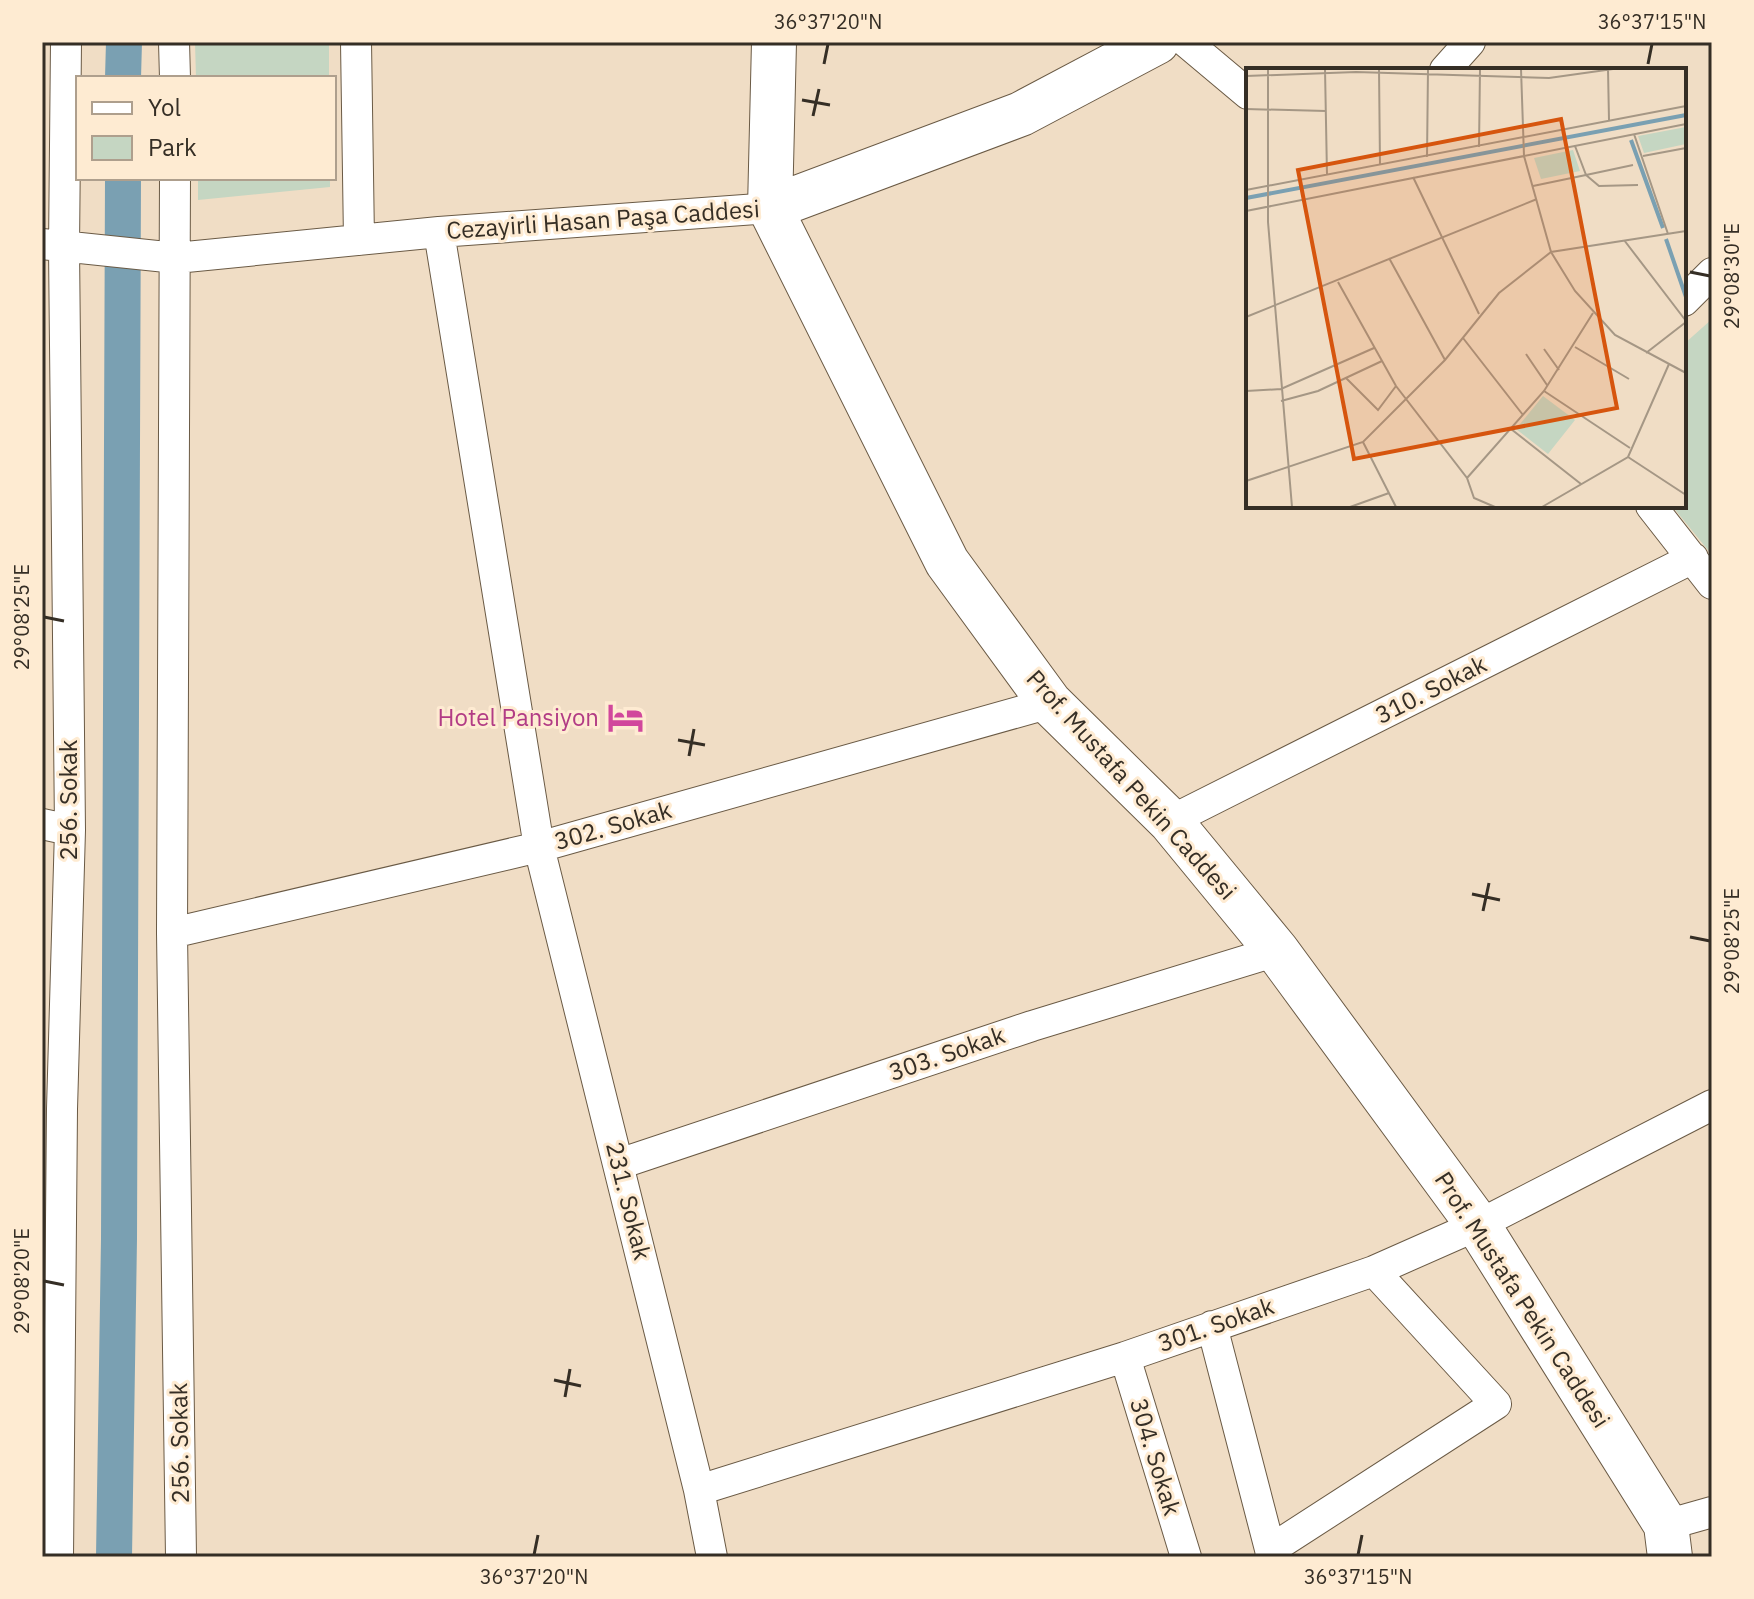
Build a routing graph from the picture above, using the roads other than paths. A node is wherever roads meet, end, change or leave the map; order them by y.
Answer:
1 (66, 42) edge
2 (174, 42) edge
3 (356, 42) edge
4 (774, 42) edge
5 (1157, 42) edge
6 (1186, 42) edge
7 (1470, 42) edge
8 (1447, 68) edge
9 (175, 76) edge
10 (1246, 92) edge
11 (175, 180) edge
12 (770, 208) junction
13 (439, 232) junction
14 (359, 240) junction
15 (66, 248) edge
16 (165, 257) junction
17 (1712, 273) edge
18 (1686, 299) edge
19 (1653, 508) edge
20 (55, 510) edge
21 (1693, 558) junction
22 (1712, 584) edge
23 (1050, 703) junction
24 (1170, 821) junction
25 (56, 827) edge
26 (539, 847) junction
27 (172, 933) junction
28 (1277, 951) junction
29 (1712, 1105) edge
30 (52, 1107) edge
31 (619, 1164) junction
32 (1478, 1225) junction
33 (1374, 1271) junction
34 (1212, 1326) junction
35 (1125, 1357) junction
36 (51, 1432) edge
37 (699, 1490) junction
38 (1712, 1512) edge
39 (1668, 1541) edge
40 (1271, 1554) edge
41 (58, 1557) edge
42 (181, 1557) edge
43 (712, 1557) edge
44 (1186, 1557) edge

1 - 15 street, 256. Sokak
2 - 9 street
3 - 14 street
4 - 12 main road, Prof. Mustafa Pekin Caddesi
5 - 12 main road, Cezayirli Hasan Paşa Caddesi
6 - 10 street
7 - 8 street
11 - 16 street, 256. Sokak
12 - 13 street, Cezayirli Hasan Paşa Caddesi
12 - 23 main road, Prof. Mustafa Pekin Caddesi
13 - 14 street, Cezayirli Hasan Paşa Caddesi
13 - 26 street, 231. Sokak
14 - 16 street, Cezayirli Hasan Paşa Caddesi
15 - 16 street, Cezayirli Hasan Paşa Caddesi
15 - 20 street, 256. Sokak
16 - 27 street, 256. Sokak
17 - 18 street
19 - 21 street
20 - 25 street, 256. Sokak
21 - 22 street
21 - 24 street, 310. Sokak
23 - 24 main road, Prof. Mustafa Pekin Caddesi
23 - 26 street, 302. Sokak
24 - 28 main road, Prof. Mustafa Pekin Caddesi
25 - 30 street, 256. Sokak
26 - 27 street, 302. Sokak
26 - 31 street, 231. Sokak
27 - 42 street, 256. Sokak
28 - 31 street, 303. Sokak
28 - 32 main road, Prof. Mustafa Pekin Caddesi
29 - 32 street, 301. Sokak
30 - 36 street, 256. Sokak
31 - 37 street, 231. Sokak
32 - 33 street, 301. Sokak
32 - 39 main road, Prof. Mustafa Pekin Caddesi
33 - 34 street, 301. Sokak
33 - 40 street
34 - 35 street, 301. Sokak
34 - 40 street
35 - 37 street, 301. Sokak
35 - 44 street, 304. Sokak
36 - 41 street, 256. Sokak
37 - 43 street, 231. Sokak
38 - 39 street

